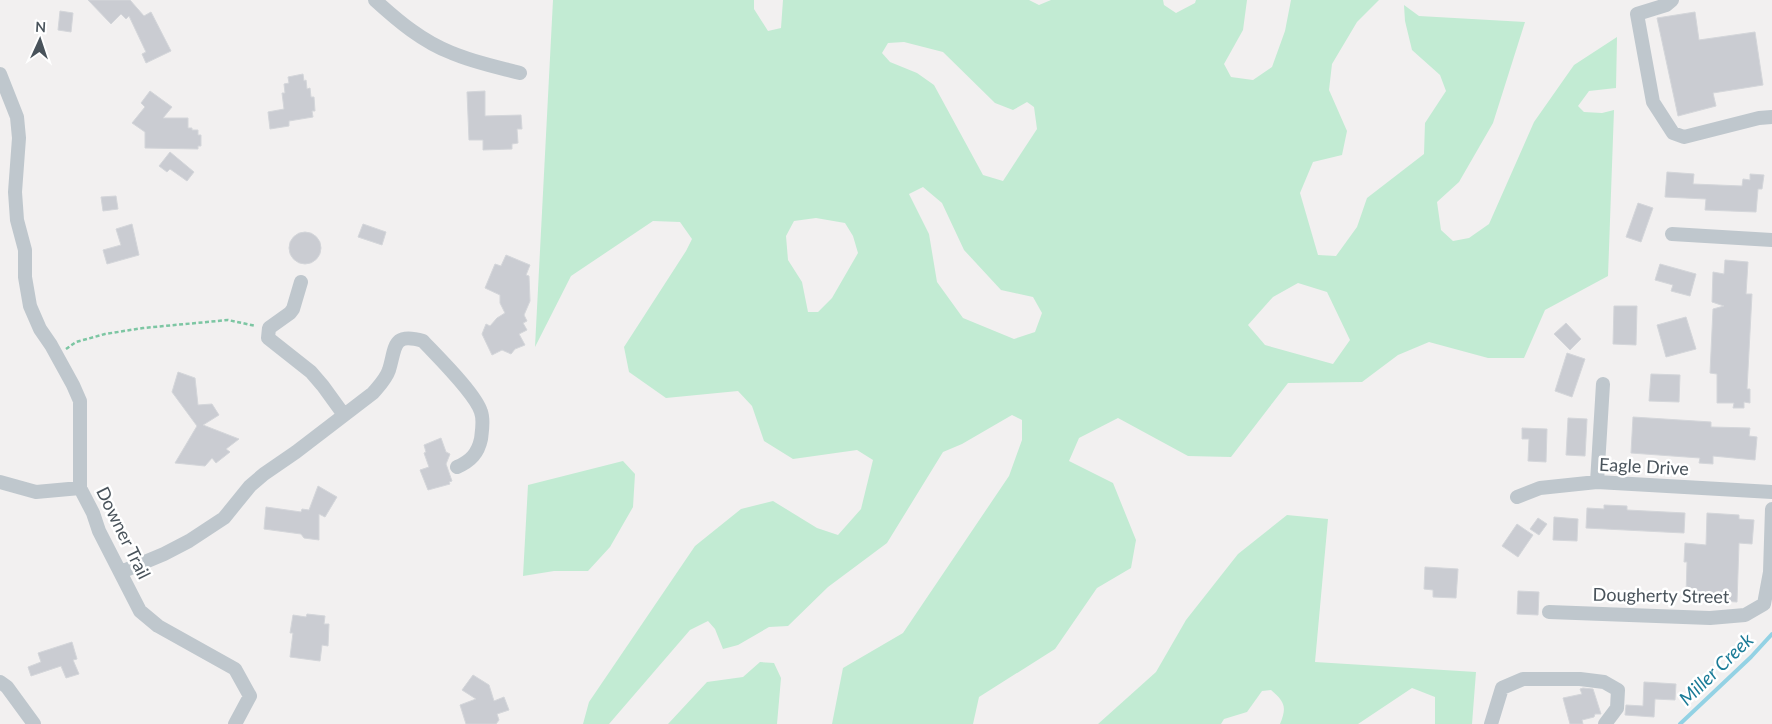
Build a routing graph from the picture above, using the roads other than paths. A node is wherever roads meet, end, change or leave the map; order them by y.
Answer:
1 (375, 0) edge
2 (1672, 0) edge
3 (520, 73) dead end
4 (0, 74) edge
5 (1772, 117) edge
6 (1672, 234) dead end
7 (1772, 240) edge
8 (301, 282) dead end
9 (1602, 384) dead end
10 (344, 415) junction
11 (457, 466) dead end
12 (0, 482) edge
13 (1597, 482) junction
14 (80, 488) junction
15 (1772, 492) edge
16 (1517, 497) dead end
17 (1772, 509) edge
18 (121, 572) junction
19 (1549, 612) dead end
20 (0, 682) edge
21 (34, 724) edge
22 (235, 724) edge
23 (1491, 724) edge
24 (1605, 724) edge

1 - 3 street
2 - 5 street
4 - 14 street, Downer Trail
6 - 7 street
8 - 10 street
9 - 13 street
10 - 11 street
10 - 18 street
12 - 14 street
13 - 15 street, Eagle Drive
13 - 16 street, Eagle Drive
14 - 18 street, Downer Trail
17 - 19 street, Dougherty Street
18 - 22 street, Downer Trail
20 - 21 street
23 - 24 street

